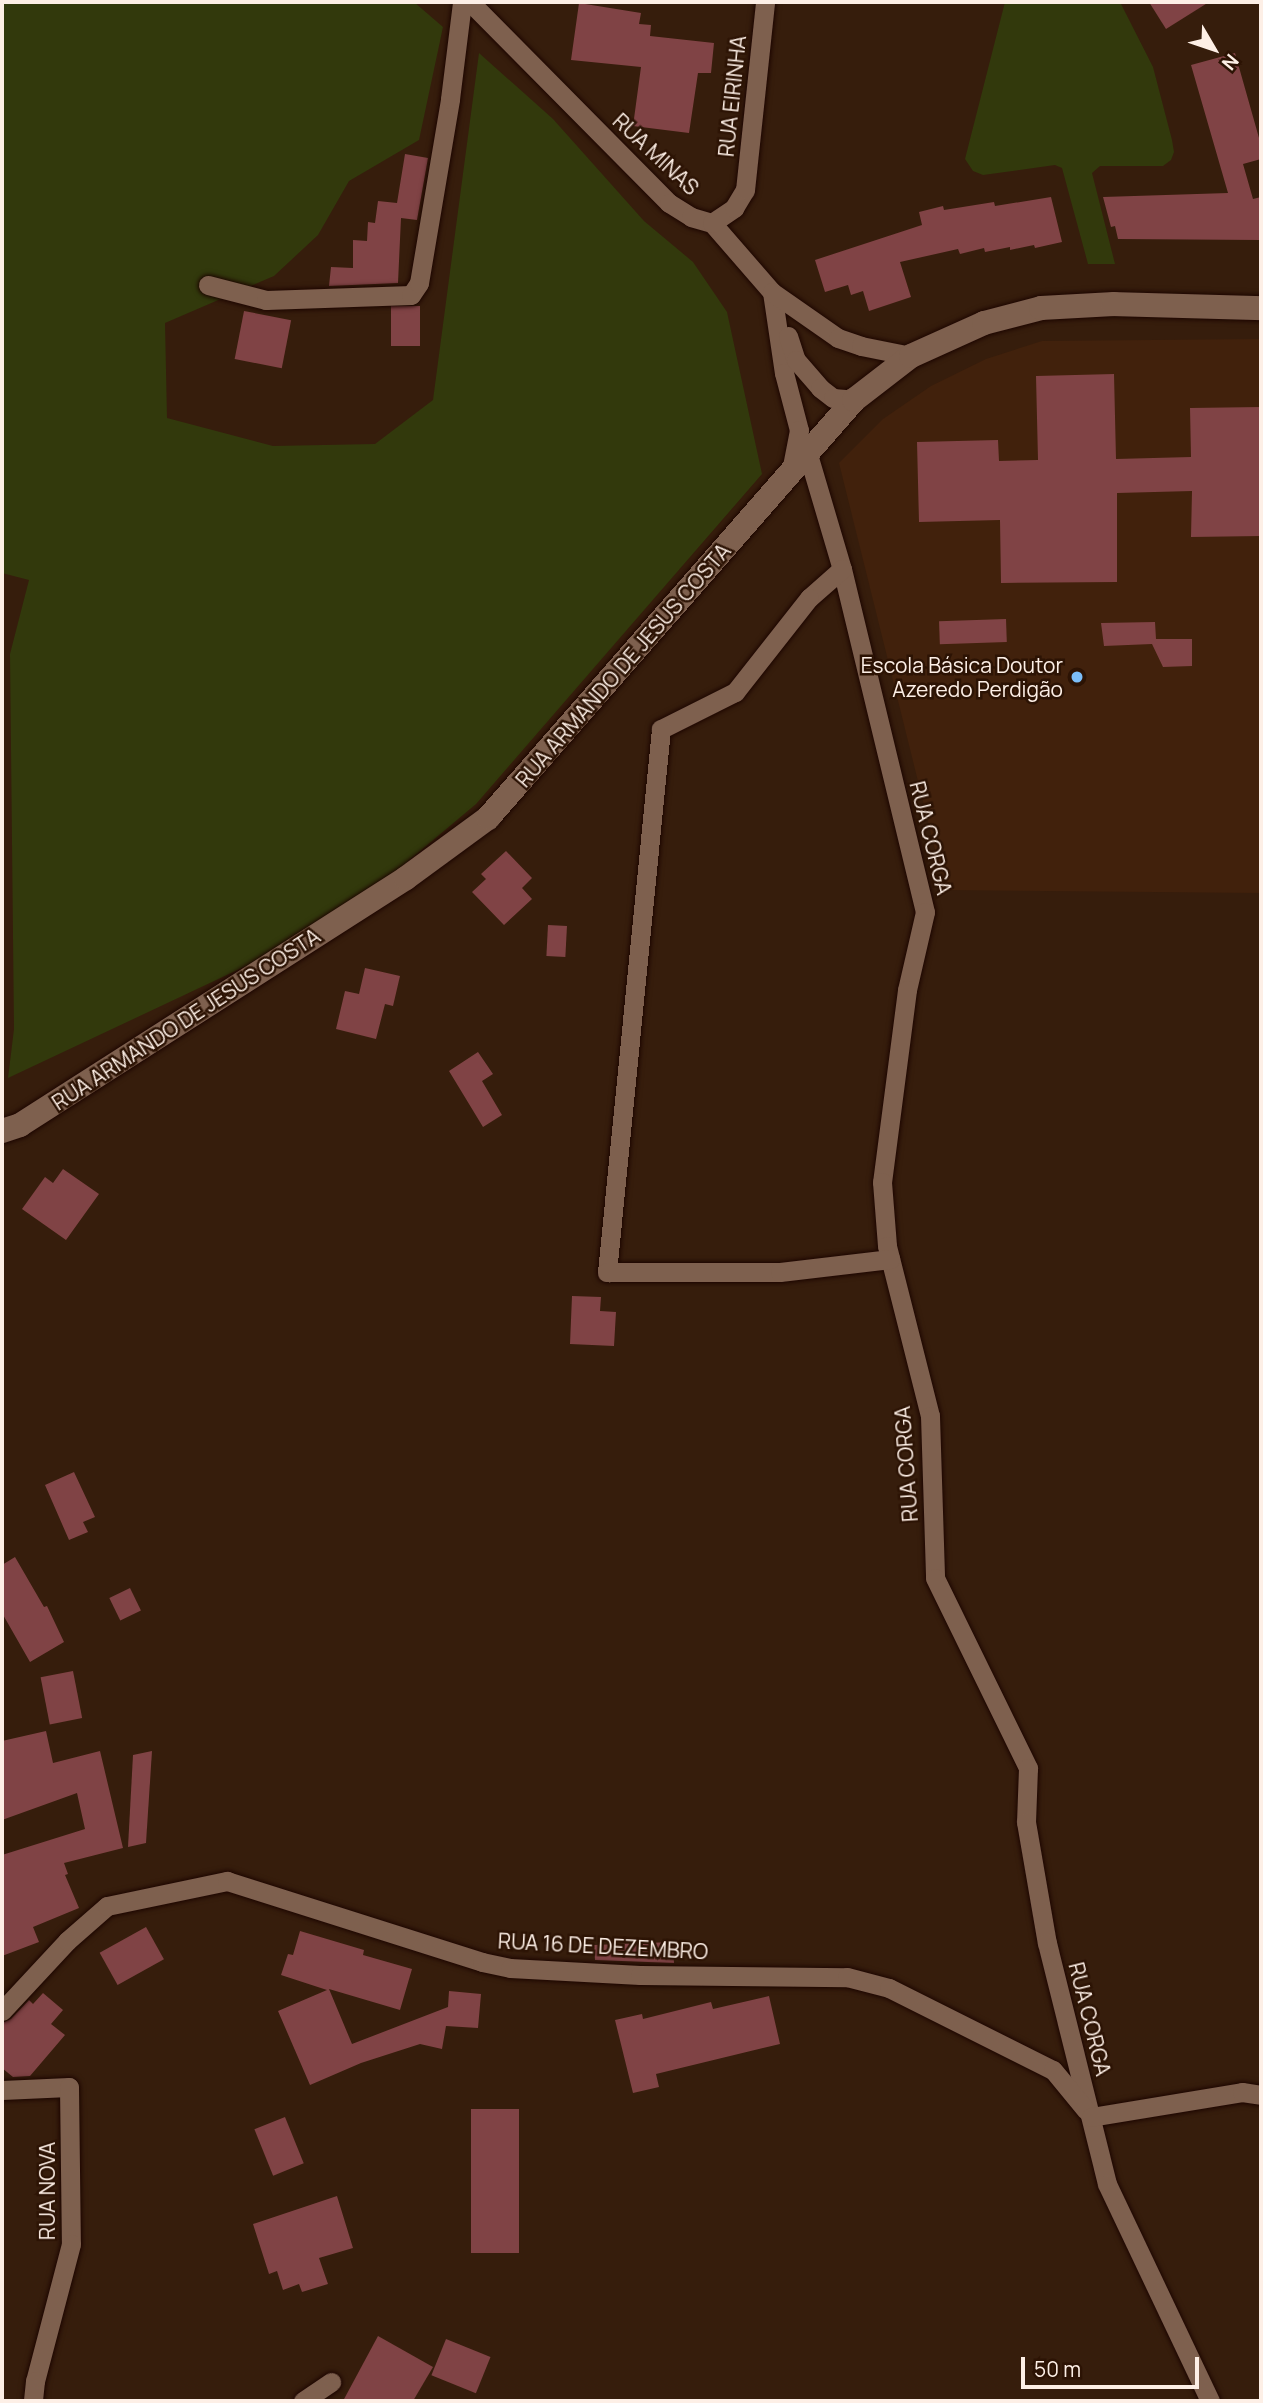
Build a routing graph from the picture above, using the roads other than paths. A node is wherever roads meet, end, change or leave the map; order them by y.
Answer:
1 (462, 2) edge
2 (470, 2) edge
3 (765, 2) edge
4 (712, 223) junction
5 (208, 285) dead end
6 (772, 292) junction
7 (1261, 308) edge
8 (911, 356) junction
9 (854, 400) junction
10 (807, 451) junction
11 (791, 472) junction
12 (842, 569) junction
13 (2, 1131) edge
14 (890, 1259) junction
15 (2, 2011) edge
16 (2, 2091) edge
17 (1261, 2095) edge
18 (1091, 2117) junction
19 (331, 2382) dead end
20 (33, 2401) edge
21 (303, 2401) edge
22 (1210, 2401) edge

1 - 5 street
2 - 4 street, RUA MINAS
3 - 4 street, RUA EIRINHA
4 - 6 street, RUA MINAS
6 - 8 street
6 - 9 street
6 - 11 street
7 - 8 street, RUA ARMANDO DE JESUS COSTA
8 - 9 street, RUA ARMANDO DE JESUS COSTA
9 - 10 street, RUA ARMANDO DE JESUS COSTA
10 - 11 street, RUA ARMANDO DE JESUS COSTA
10 - 12 street, RUA CORGA
11 - 13 street, RUA ARMANDO DE JESUS COSTA
12 - 14 street, RUA CORGA
12 - 14 street
14 - 18 street, RUA CORGA
15 - 18 street, RUA 16 DE DEZEMBRO
16 - 20 street, RUA NOVA
17 - 18 street
18 - 22 street, RUA CORGA
19 - 21 street

